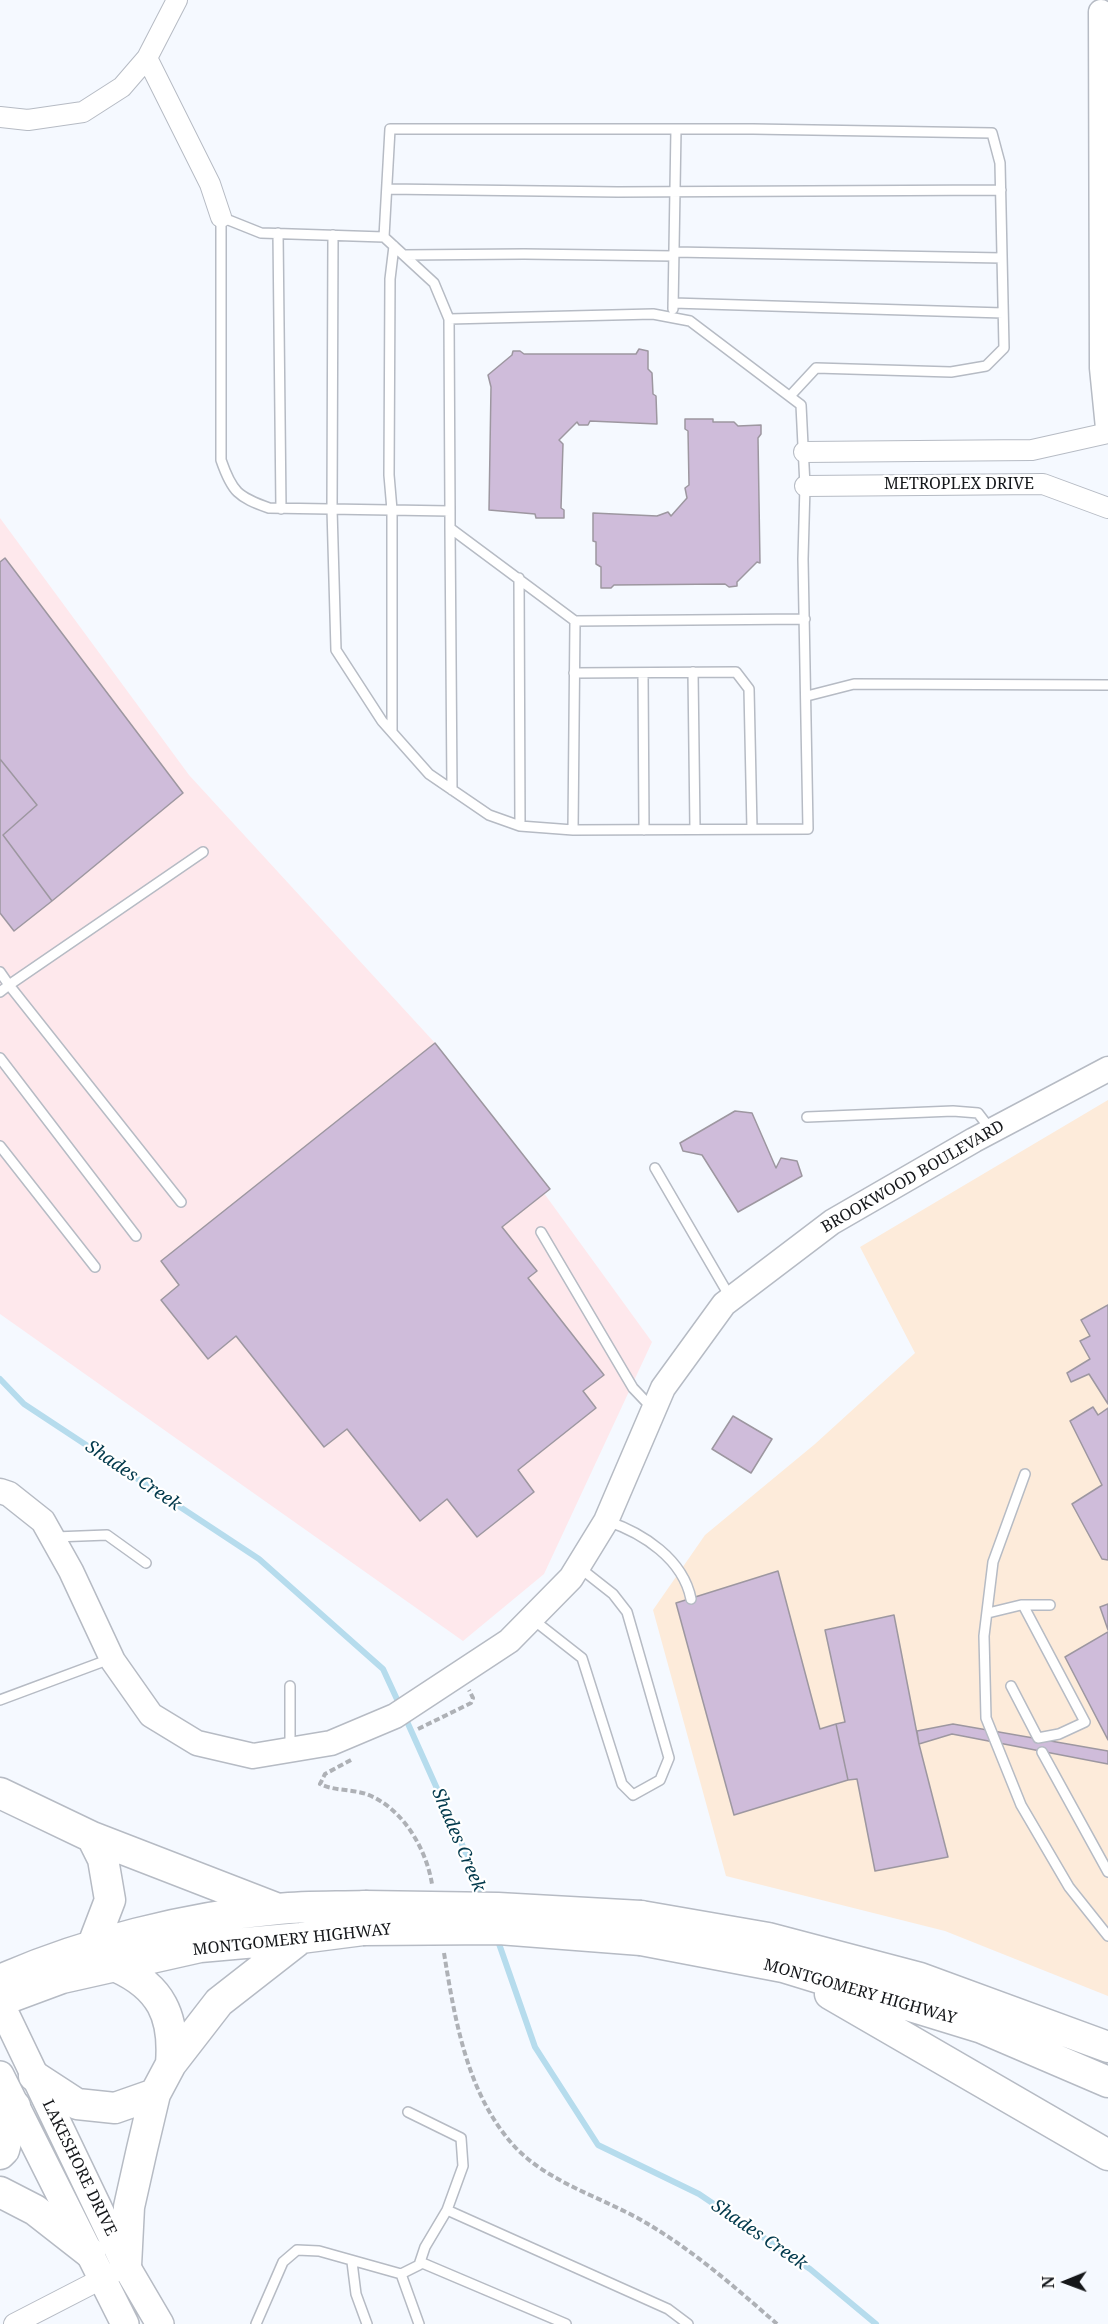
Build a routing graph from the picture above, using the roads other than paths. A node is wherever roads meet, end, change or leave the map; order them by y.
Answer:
1 (177, 0) edge
2 (1101, 6) edge
3 (147, 58) junction
4 (1105, 86) edge
5 (0, 117) edge
6 (676, 129) junction
7 (387, 189) junction
8 (1001, 190) junction
9 (675, 191) junction
10 (221, 217) junction
11 (278, 233) junction
12 (333, 235) junction
13 (384, 237) junction
14 (1105, 238) edge
15 (394, 246) junction
16 (674, 254) junction
17 (404, 255) junction
18 (1002, 258) junction
19 (673, 303) junction
20 (1003, 313) junction
21 (673, 318) junction
22 (449, 319) junction
23 (790, 396) junction
24 (1108, 421) edge
25 (1108, 428) edge
26 (1108, 433) edge
27 (804, 452) junction
28 (805, 486) junction
29 (1108, 508) edge
30 (281, 509) junction
31 (332, 509) junction
32 (392, 510) junction
33 (450, 511) junction
34 (450, 528) junction
35 (519, 578) junction
36 (805, 619) junction
37 (575, 621) junction
38 (693, 672) junction
39 (574, 673) junction
40 (643, 673) junction
41 (1108, 685) edge
42 (807, 696) junction
43 (392, 732) junction
44 (452, 790) junction
45 (520, 826) junction
46 (695, 829) junction
47 (752, 829) junction
48 (573, 830) junction
49 (644, 830) junction
50 (203, 852) dead end
51 (0, 972) edge
52 (9, 985) junction
53 (0, 992) edge
54 (0, 1058) edge
55 (1108, 1069) edge
56 (807, 1117) dead end
57 (991, 1130) junction
58 (0, 1146) edge
59 (655, 1168) dead end
60 (182, 1202) dead end
61 (541, 1232) dead end
62 (136, 1236) dead end
63 (95, 1267) dead end
64 (731, 1299) junction
65 (653, 1410) junction
66 (1025, 1474) dead end
67 (0, 1491) edge
68 (606, 1521) junction
69 (53, 1538) junction
70 (146, 1563) dead end
71 (578, 1567) junction
72 (691, 1599) dead end
73 (1023, 1605) junction
74 (1050, 1605) dead end
75 (988, 1613) junction
76 (531, 1618) junction
77 (112, 1659) junction
78 (290, 1686) dead end
79 (1011, 1686) dead end
80 (0, 1700) edge
81 (290, 1750) junction
82 (1042, 1752) dead end
83 (3, 1796) edge
84 (92, 1837) junction
85 (1108, 1871) edge
86 (278, 1909) junction
87 (364, 1918) junction
88 (641, 1928) junction
89 (1108, 1936) edge
90 (301, 1938) junction
91 (92, 1947) junction
92 (117, 1967) junction
93 (783, 1967) junction
94 (4, 1994) edge
95 (1108, 2047) edge
96 (171, 2064) junction
97 (0, 2075) edge
98 (34, 2076) junction
99 (1108, 2082) edge
100 (155, 2094) junction
101 (15, 2106) junction
102 (408, 2112) dead end
103 (0, 2154) edge
104 (1108, 2155) edge
105 (0, 2192) edge
106 (447, 2210) junction
107 (352, 2262) junction
108 (420, 2262) junction
109 (106, 2266) junction
110 (401, 2274) junction
111 (14, 2324) edge
112 (125, 2324) edge
113 (160, 2324) edge
114 (256, 2324) edge
115 (367, 2324) edge
116 (419, 2324) edge
117 (566, 2324) edge
118 (688, 2324) edge

1 - 3 street
2 - 4 street
3 - 5 street
3 - 10 street
4 - 14 street
6 - 7 lane
6 - 8 lane
6 - 9 lane
7 - 9 lane
7 - 13 lane
8 - 9 lane
8 - 18 lane
9 - 16 lane
10 - 11 lane
10 - 30 lane
11 - 12 lane
11 - 30 lane
12 - 13 lane
12 - 31 lane
13 - 15 lane
14 - 24 street
15 - 17 lane
15 - 32 lane
16 - 17 lane
16 - 18 lane
16 - 19 lane
17 - 22 lane
18 - 20 lane
19 - 20 lane
19 - 21 lane
20 - 23 lane
21 - 22 lane
21 - 23 lane
22 - 33 lane
23 - 27 lane
24 - 25 street
26 - 27 street, METROPLEX DRIVE
27 - 28 lane
28 - 29 street, METROPLEX DRIVE
28 - 36 lane
30 - 31 lane
31 - 32 lane
31 - 43 lane
32 - 33 lane
32 - 43 lane
33 - 34 lane
34 - 35 lane
34 - 44 lane
35 - 37 lane
35 - 45 lane
36 - 37 lane
36 - 42 lane
37 - 39 lane
38 - 40 lane
38 - 46 lane
38 - 47 lane
39 - 40 lane
39 - 48 lane
40 - 49 lane
41 - 42 lane
42 - 47 lane
43 - 44 lane
44 - 45 lane
45 - 48 lane
46 - 47 lane
46 - 49 lane
48 - 49 lane
50 - 52 lane
51 - 52 lane
52 - 53 lane
52 - 60 lane
54 - 62 lane
55 - 57 street, BROOKWOOD BOULEVARD
56 - 57 lane
57 - 64 street, BROOKWOOD BOULEVARD
58 - 63 lane
59 - 64 lane
61 - 65 lane
64 - 65 street, BROOKWOOD BOULEVARD
65 - 68 street, BROOKWOOD BOULEVARD
66 - 75 lane
67 - 69 street, BROOKWOOD BOULEVARD
68 - 71 street, BROOKWOOD BOULEVARD
68 - 72 lane
69 - 70 lane
69 - 77 street, BROOKWOOD BOULEVARD
71 - 76 street, BROOKWOOD BOULEVARD
71 - 76 lane
73 - 74 lane
73 - 75 lane
73 - 79 lane
75 - 89 lane
76 - 81 street, BROOKWOOD BOULEVARD
77 - 80 lane
77 - 81 street, BROOKWOOD BOULEVARD
78 - 81 lane
82 - 85 lane
83 - 84 main road
84 - 86 main road
84 - 91 main road
86 - 87 main road, MONTGOMERY HIGHWAY
86 - 91 main road, MONTGOMERY HIGHWAY
87 - 88 main road, MONTGOMERY HIGHWAY, bridge
87 - 90 main road, MONTGOMERY HIGHWAY
88 - 93 main road, MONTGOMERY HIGHWAY
88 - 95 main road, MONTGOMERY HIGHWAY
90 - 92 main road, MONTGOMERY HIGHWAY
90 - 96 main road
91 - 94 main road, MONTGOMERY HIGHWAY
92 - 94 main road, MONTGOMERY HIGHWAY
92 - 96 main road
93 - 99 main road, MONTGOMERY HIGHWAY
93 - 104 main road
94 - 98 main road, LAKESHORE DRIVE
96 - 100 main road
97 - 101 main road, LAKESHORE DRIVE
98 - 100 main road
98 - 109 main road, LAKESHORE DRIVE
100 - 109 main road
101 - 103 main road
101 - 109 main road, LAKESHORE DRIVE
102 - 106 lane
105 - 109 main road
106 - 108 lane
106 - 118 lane
107 - 110 lane
107 - 114 lane
107 - 115 lane
108 - 110 lane
108 - 117 lane
109 - 111 street
109 - 112 main road, LAKESHORE DRIVE
109 - 113 main road, LAKESHORE DRIVE
110 - 116 lane

